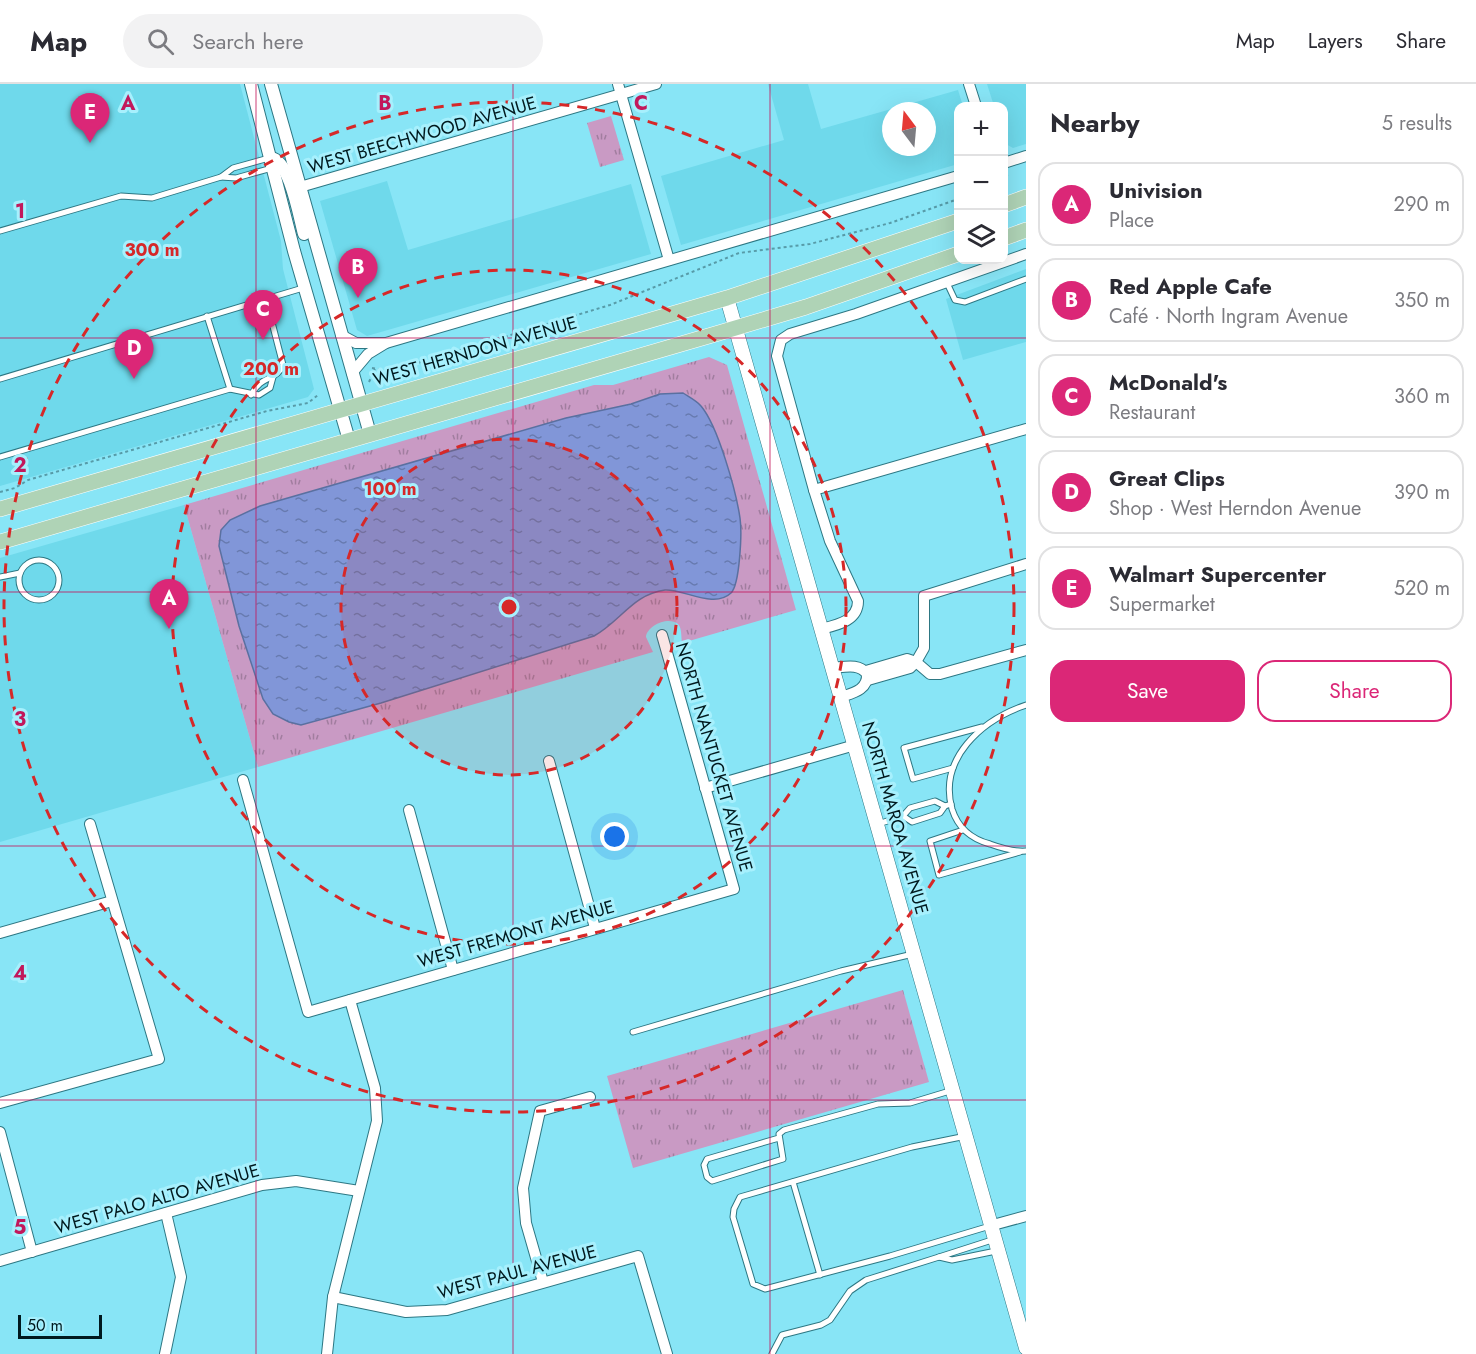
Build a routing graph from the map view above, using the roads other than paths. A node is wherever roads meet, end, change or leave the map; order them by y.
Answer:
1 (251, 84) edge
2 (271, 84) edge
3 (656, 84) edge
4 (969, 84) edge
5 (619, 89) edge
6 (975, 102) edge
7 (1026, 156) edge
8 (1008, 161) edge
9 (272, 163) junction
10 (221, 177) junction
11 (954, 177) edge
12 (300, 187) junction
13 (1026, 197) edge
14 (1008, 204) edge
15 (954, 222) edge
16 (1026, 230) edge
17 (0, 231) edge
18 (1008, 237) edge
19 (1026, 254) edge
20 (318, 255) junction
21 (954, 255) edge
22 (669, 260) junction
23 (1026, 279) edge
24 (947, 283) junction
25 (305, 287) junction
26 (270, 298) junction
27 (727, 298) junction
28 (207, 316) junction
29 (735, 328) junction
30 (341, 335) junction
31 (386, 344) junction
32 (352, 373) junction
33 (273, 377) junction
34 (0, 379) edge
35 (230, 389) junction
36 (251, 395) junction
37 (361, 405) junction
38 (339, 410) junction
39 (1026, 429) edge
40 (370, 434) junction
41 (349, 440) junction
42 (0, 457) edge
43 (814, 490) junction
44 (0, 509) edge
45 (0, 542) edge
46 (1026, 564) edge
47 (20, 573) junction
48 (0, 577) edge
49 (821, 629) junction
50 (662, 635) dead end
51 (1026, 650) edge
52 (916, 662) junction
53 (832, 668) junction
54 (867, 675) junction
55 (841, 697) junction
56 (1026, 705) edge
57 (984, 727) junction
58 (855, 745) junction
59 (549, 761) dead end
60 (953, 768) junction
61 (243, 780) dead end
62 (705, 788) junction
63 (948, 805) junction
64 (409, 810) dead end
65 (903, 816) junction
66 (90, 824) dead end
67 (878, 824) junction
68 (963, 830) junction
69 (1024, 851) edge
70 (734, 889) joint
71 (112, 901) junction
72 (595, 928) junction
73 (0, 933) edge
74 (915, 953) junction
75 (453, 970) junction
76 (350, 1000) junction
77 (633, 1032) dead end
78 (954, 1090) junction
79 (590, 1097) dead end
80 (0, 1103) edge
81 (0, 1132) edge
82 (967, 1135) junction
83 (779, 1138) junction
84 (793, 1182) junction
85 (359, 1191) junction
86 (166, 1213) junction
87 (1026, 1216) edge
88 (997, 1238) junction
89 (32, 1252) junction
90 (939, 1257) junction
91 (0, 1262) edge
92 (820, 1275) junction
93 (543, 1282) junction
94 (333, 1297) junction
95 (1026, 1348) edge
96 (165, 1354) edge
97 (327, 1354) edge
98 (667, 1354) edge
99 (772, 1354) edge

1 - 9 street
2 - 12 street
3 - 5 street, WEST BEECHWOOD AVENUE
4 - 6 street
5 - 12 street, WEST BEECHWOOD AVENUE
5 - 22 street
7 - 8 street
9 - 10 lane
9 - 10 lane
9 - 20 street
9 - 25 street
10 - 17 lane
11 - 22 street, WEST HERNDON AVENUE
12 - 20 street
13 - 14 main road
15 - 27 main road, WEST HERNDON AVENUE
16 - 18 main road
19 - 24 street
20 - 30 street
21 - 29 main road
22 - 31 street, WEST HERNDON AVENUE
23 - 24 lane
24 - 43 street
25 - 26 lane
25 - 38 street
26 - 28 lane
26 - 33 lane
27 - 29 main road, NORTH MAROA AVENUE
27 - 37 main road, WEST HERNDON AVENUE
28 - 34 lane
28 - 35 lane
29 - 40 main road
29 - 49 main road, NORTH MAROA AVENUE
30 - 31 street, WEST HERNDON AVENUE
30 - 32 street
31 - 32 street, WEST HERNDON AVENUE
32 - 37 street
33 - 36 lane
33 - 36 lane
35 - 36 lane
35 - 42 lane
37 - 38 main road, WEST HERNDON AVENUE
37 - 40 street
38 - 41 street
38 - 44 main road, WEST HERNDON AVENUE
39 - 43 street
40 - 41 main road
41 - 45 main road
43 - 49 street
46 - 52 street
47 - 47 lane
47 - 48 lane
49 - 53 main road, NORTH MAROA AVENUE
50 - 62 street, NORTH NANTUCKET AVENUE
51 - 52 street
52 - 54 street
53 - 54 street
53 - 55 main road, NORTH MAROA AVENUE
54 - 55 street
55 - 58 main road, NORTH MAROA AVENUE
56 - 57 lane
57 - 60 lane
57 - 60 lane
58 - 62 street
58 - 67 main road, NORTH MAROA AVENUE
59 - 72 street
60 - 63 lane
61 - 76 street, WEST FREMONT AVENUE
62 - 70 street, NORTH NANTUCKET AVENUE
63 - 65 lane
63 - 65 lane
63 - 68 lane
64 - 75 street
65 - 67 lane
66 - 71 street
67 - 74 main road, NORTH MAROA AVENUE
68 - 69 lane
68 - 69 lane
70 - 72 street, WEST FREMONT AVENUE
71 - 73 street
71 - 80 street
72 - 75 street, WEST FREMONT AVENUE
74 - 77 lane
74 - 78 main road, NORTH MAROA AVENUE
75 - 76 street, WEST FREMONT AVENUE
76 - 85 street
78 - 82 main road, NORTH MAROA AVENUE
78 - 83 lane
79 - 93 street
81 - 89 street
82 - 84 lane
82 - 88 main road, NORTH MAROA AVENUE
83 - 83 lane
84 - 92 lane
84 - 92 lane
85 - 86 street, WEST PALO ALTO AVENUE
85 - 94 street
86 - 89 street, WEST PALO ALTO AVENUE
86 - 96 street
87 - 88 street
88 - 90 lane
88 - 90 lane
88 - 92 lane
88 - 95 main road, NORTH MAROA AVENUE
89 - 91 street, WEST PALO ALTO AVENUE
90 - 99 lane
93 - 94 street, WEST PAUL AVENUE
93 - 98 street, WEST PAUL AVENUE
94 - 97 street

